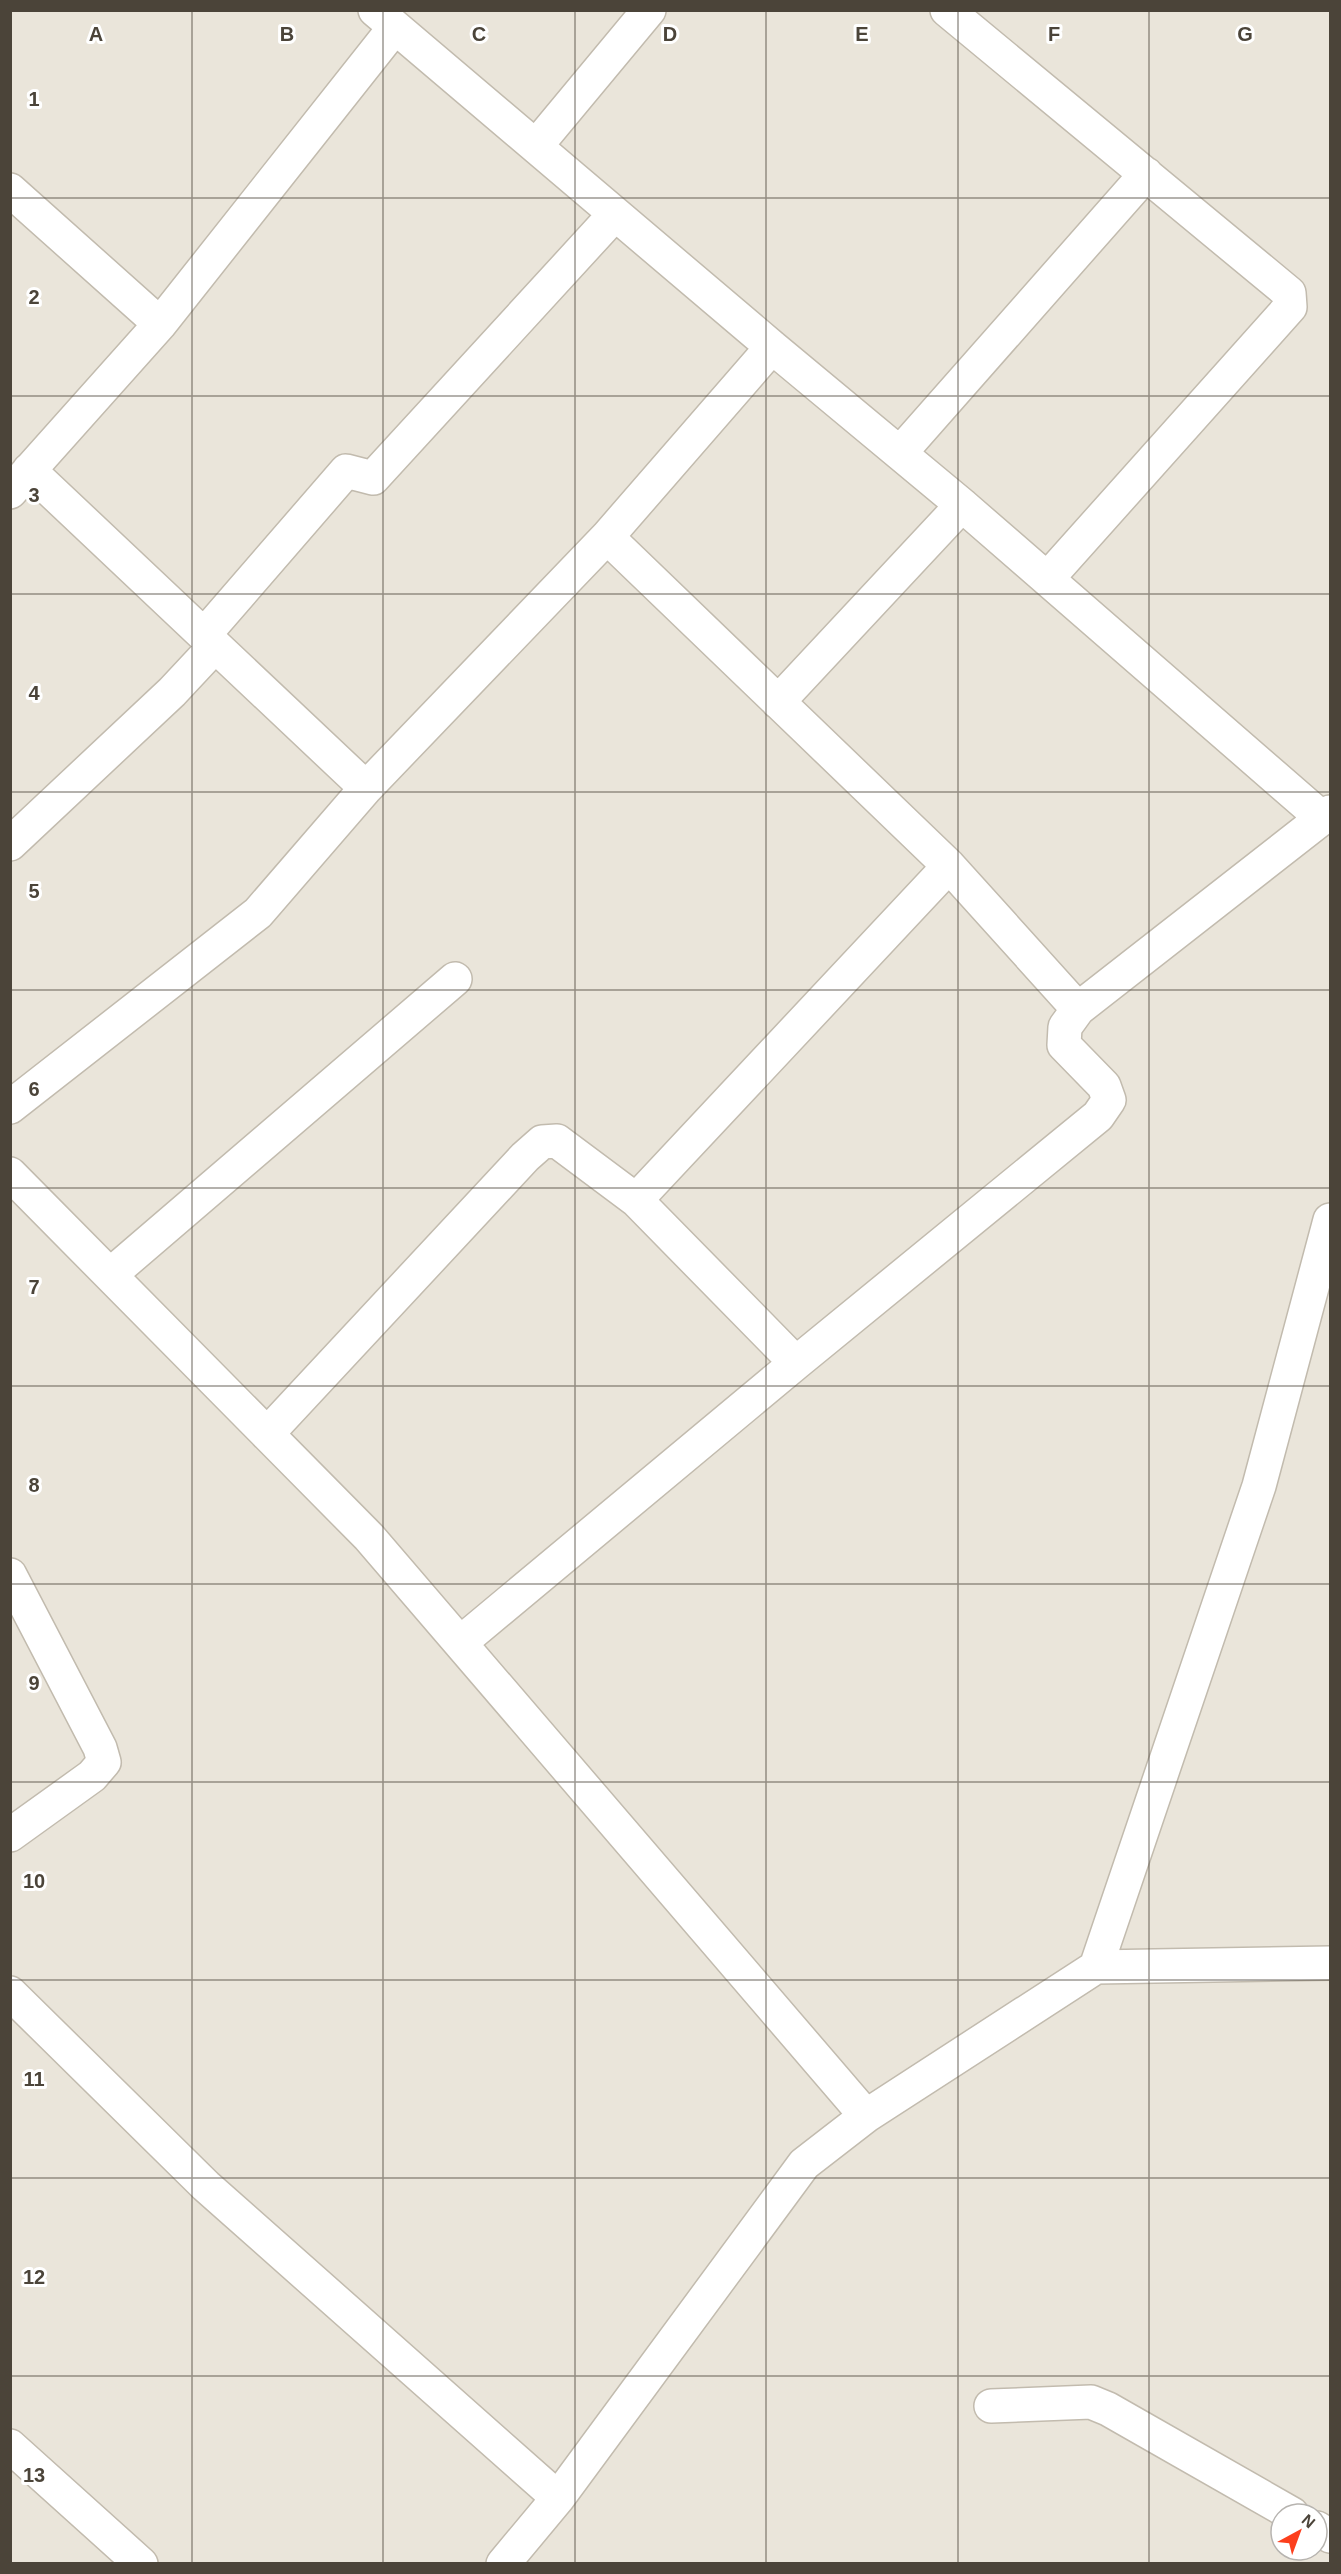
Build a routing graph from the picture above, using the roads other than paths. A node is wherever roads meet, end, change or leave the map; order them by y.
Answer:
1 (649, 10) edge
2 (948, 10) edge
3 (385, 19) edge
4 (536, 146) junction
5 (1146, 174) junction
6 (10, 190) edge
7 (615, 214) junction
8 (160, 324) junction
9 (772, 347) junction
10 (900, 453) junction
11 (16, 484) edge
12 (962, 505) junction
13 (607, 537) junction
14 (1047, 579) junction
15 (210, 640) junction
16 (778, 702) junction
17 (366, 788) junction
18 (1326, 815) edge
19 (10, 844) edge
20 (949, 866) junction
21 (455, 979) dead end
22 (1078, 1009) junction
23 (10, 1107) edge
24 (10, 1174) edge
25 (636, 1200) junction
26 (1330, 1220) edge
27 (110, 1275) junction
28 (796, 1363) junction
29 (267, 1434) junction
30 (10, 1575) edge
31 (460, 1643) junction
32 (10, 1835) edge
33 (1330, 1964) edge
34 (1095, 1967) junction
35 (10, 1992) edge
36 (866, 2116) junction
37 (991, 2406) dead end
38 (10, 2446) edge
39 (558, 2498) junction
40 (1271, 2502) edge
41 (504, 2563) edge
42 (141, 2564) edge

1 - 4 street
2 - 5 street
3 - 4 street
3 - 8 street
4 - 7 street
5 - 10 street
5 - 14 street
6 - 8 street
7 - 9 street
7 - 15 street
8 - 11 street
9 - 10 street
9 - 13 street
10 - 12 street
11 - 15 street
12 - 14 street
12 - 16 street
13 - 16 street
13 - 17 street
14 - 18 street
15 - 17 street
15 - 19 street
16 - 20 street
17 - 23 street
18 - 22 street
20 - 22 street
20 - 25 street
21 - 27 street
22 - 28 street
24 - 27 street
25 - 28 street
25 - 29 street
26 - 34 street
27 - 29 street
28 - 31 street
29 - 31 street
30 - 32 street
31 - 36 street
33 - 34 street
34 - 36 street
35 - 39 street
36 - 39 street
37 - 40 street
38 - 42 street
39 - 41 street

